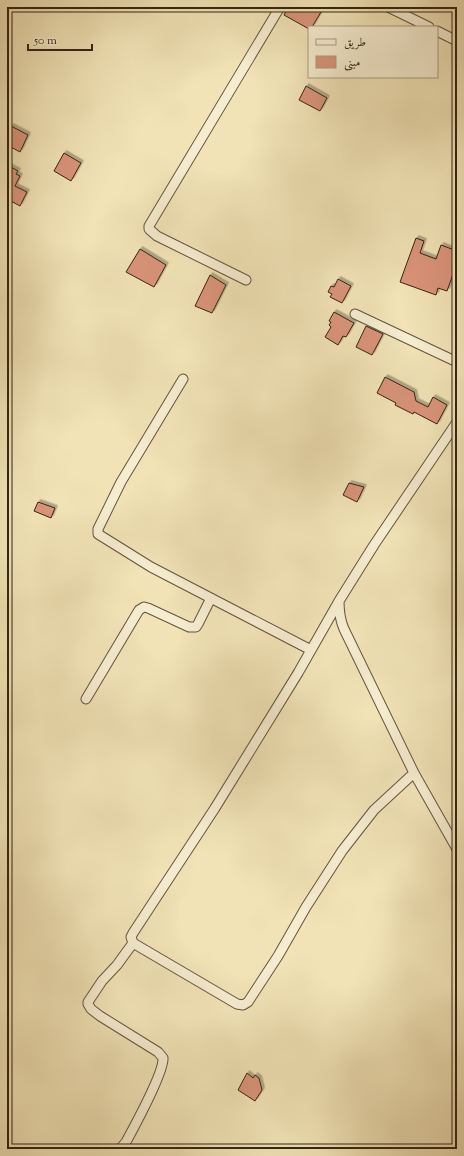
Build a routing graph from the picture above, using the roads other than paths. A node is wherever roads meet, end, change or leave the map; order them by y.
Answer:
1 (280, 7) edge
2 (388, 7) edge
3 (427, 26) edge
4 (438, 31) edge
5 (457, 40) edge
6 (246, 280) dead end
7 (355, 314) dead end
8 (457, 362) edge
9 (183, 379) dead end
10 (457, 422) edge
11 (211, 598) junction
12 (339, 601) junction
13 (311, 650) junction
14 (86, 699) dead end
15 (414, 773) junction
16 (457, 849) edge
17 (133, 943) junction
18 (457, 1147) edge
19 (120, 1149) edge
20 (453, 1149) edge

1 - 6 street
2 - 3 street
4 - 5 street
7 - 8 street
9 - 11 street
10 - 12 street
11 - 13 street
11 - 14 street
12 - 13 street
12 - 15 street
13 - 17 street
15 - 16 street
15 - 17 street
17 - 19 street
18 - 20 street

